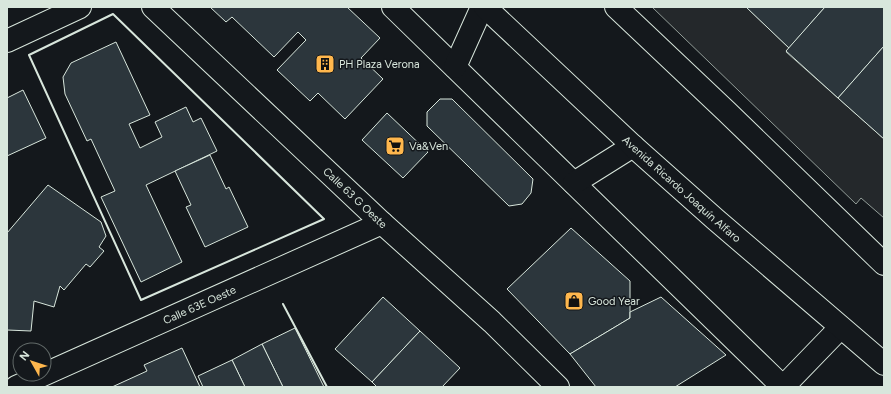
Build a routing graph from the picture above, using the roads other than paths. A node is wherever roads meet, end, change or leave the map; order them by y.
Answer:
1 (80, 7) edge
2 (153, 7) edge
3 (394, 7) edge
4 (482, 7) edge
5 (485, 7) edge
6 (616, 7) edge
7 (7, 41) edge
8 (455, 67) junction
9 (633, 146) junction
10 (574, 183) junction
11 (382, 223) junction
12 (884, 264) edge
13 (840, 328) junction
14 (884, 364) edge
15 (16, 387) edge
16 (558, 387) edge
17 (783, 387) edge

1 - 7 street
2 - 11 street, Calle 63 G Oeste
3 - 8 street
4 - 8 street
5 - 9 street, Avenida Ricardo Joaquín Alfaro
6 - 12 street
8 - 10 street
9 - 10 street
9 - 13 street, Avenida Ricardo Joaquín Alfaro
10 - 17 street
11 - 15 street, Calle 63E Oeste
11 - 16 street, Calle 63 G Oeste
13 - 14 street, Avenida Ricardo Joaquín Alfaro
13 - 17 street

